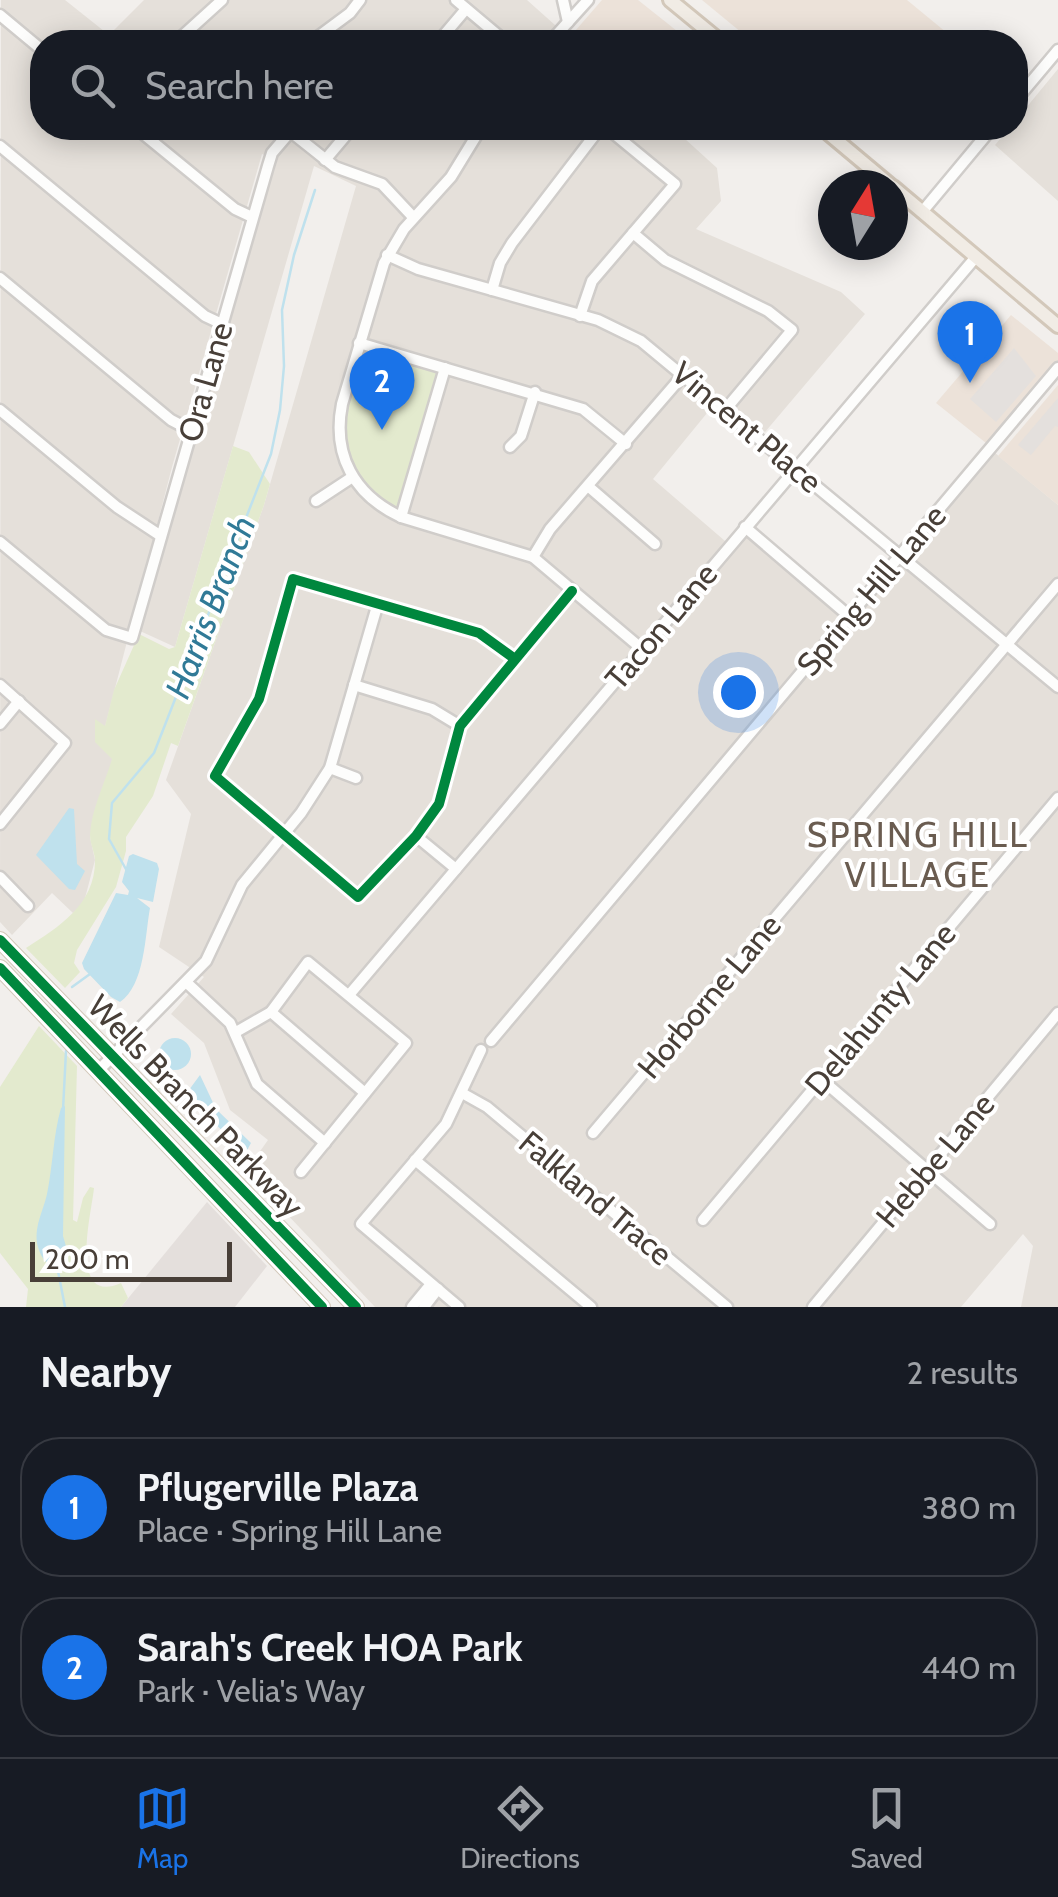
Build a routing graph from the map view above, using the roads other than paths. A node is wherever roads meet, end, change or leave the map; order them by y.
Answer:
1 (222, 0) edge
2 (360, 0) edge
3 (456, 0) edge
4 (563, 0) edge
5 (588, 0) edge
6 (670, 0) edge
7 (466, 9) junction
8 (0, 15) edge
9 (568, 22) junction
10 (191, 30) edge
11 (326, 30) edge
12 (448, 30) edge
13 (491, 30) edge
14 (561, 30) edge
15 (706, 30) edge
16 (30, 40) edge
17 (1058, 50) edge
18 (1028, 86) edge
19 (151, 140) edge
20 (281, 140) edge
21 (300, 140) edge
22 (342, 140) edge
23 (474, 140) edge
24 (594, 140) edge
25 (618, 140) edge
26 (836, 140) edge
27 (982, 140) edge
28 (0, 146) edge
29 (325, 160) junction
30 (873, 170) edge
31 (908, 200) edge
32 (922, 212) junction
33 (252, 218) junction
34 (414, 218) junction
35 (632, 233) junction
36 (388, 255) junction
37 (975, 258) junction
38 (0, 278) edge
39 (492, 290) junction
40 (580, 316) junction
41 (222, 324) junction
42 (1058, 326) edge
43 (359, 343) junction
44 (445, 368) junction
45 (1058, 368) edge
46 (684, 374) junction
47 (535, 392) junction
48 (0, 410) edge
49 (725, 410) junction
50 (192, 431) junction
51 (626, 444) junction
52 (510, 448) dead end
53 (796, 466) junction
54 (351, 478) junction
55 (589, 488) junction
56 (316, 501) dead end
57 (401, 517) junction
58 (744, 527) junction
59 (161, 536) junction
60 (0, 542) edge
61 (655, 544) dead end
62 (902, 555) junction
63 (533, 557) junction
64 (1058, 584) edge
65 (572, 591) junction
66 (378, 603) junction
67 (849, 616) junction
68 (1006, 644) junction
69 (642, 649) junction
70 (515, 659) junction
71 (354, 685) junction
72 (0, 686) edge
73 (1058, 686) edge
74 (19, 701) junction
75 (0, 724) edge
76 (460, 726) junction
77 (330, 768) junction
78 (356, 778) dead end
79 (1058, 798) edge
80 (0, 824) edge
81 (284, 835) junction
82 (416, 836) junction
83 (456, 868) junction
84 (0, 877) edge
85 (28, 906) dead end
86 (0, 940) edge
87 (0, 968) edge
88 (186, 983) junction
89 (349, 995) junction
90 (271, 1012) junction
91 (1058, 1013) edge
92 (236, 1032) junction
93 (491, 1042) dead end
94 (482, 1050) dead end
95 (114, 1055) junction
96 (99, 1070) junction
97 (821, 1079) junction
98 (365, 1093) junction
99 (462, 1093) junction
100 (593, 1134) dead end
101 (325, 1143) junction
102 (416, 1160) junction
103 (926, 1169) junction
104 (301, 1172) dead end
105 (256, 1203) junction
106 (238, 1218) junction
107 (703, 1220) dead end
108 (990, 1224) dead end
109 (435, 1286) junction
110 (322, 1307) edge
111 (356, 1307) edge
112 (412, 1307) edge
113 (424, 1307) edge
114 (458, 1307) edge
115 (592, 1307) edge
116 (727, 1307) edge
117 (814, 1307) edge

1 - 10 street
2 - 11 street
3 - 7 street
4 - 9 street
5 - 9 street
6 - 15 main road
7 - 12 street
7 - 13 street
8 - 16 street
9 - 14 street
17 - 18 street
19 - 33 street
20 - 33 street, Ora Lane
21 - 29 street
22 - 29 street
23 - 34 street
24 - 39 street
25 - 35 street
26 - 30 main road
27 - 32 street
28 - 41 street
29 - 34 street
31 - 32 main road
32 - 37 main road
33 - 41 street, Ora Lane
34 - 36 street
35 - 40 street
35 - 49 street
36 - 39 street, Vincent Place
36 - 43 street
37 - 42 main road
37 - 53 street, Tacon Lane
38 - 50 street
39 - 40 street, Vincent Place
40 - 46 street, Vincent Place
41 - 50 street, Ora Lane
43 - 44 street
43 - 54 street
44 - 47 street
44 - 57 street
45 - 62 street, Spring Hill Lane
46 - 49 street, Vincent Place
46 - 51 street
47 - 51 street
47 - 52 street
48 - 59 street
49 - 53 street, Vincent Place
50 - 59 street, Ora Lane
51 - 55 street
53 - 58 street, Tacon Lane
53 - 62 street, Vincent Place
54 - 56 street
54 - 57 street
55 - 61 street
55 - 63 street
57 - 63 street
58 - 67 street
58 - 69 street, Tacon Lane
59 - 60 street, Ora Lane
62 - 67 street, Spring Hill Lane
62 - 68 street, Vincent Place
63 - 65 street
64 - 68 street, Horborne Lane
65 - 69 street
65 - 70 street
66 - 70 street
66 - 71 street
66 - 81 street
67 - 93 street, Spring Hill Lane
68 - 73 street, Vincent Place
68 - 100 street, Horborne Lane
69 - 83 street, Tacon Lane
70 - 76 street
71 - 76 street
71 - 77 street
72 - 74 street
74 - 75 street
74 - 80 street
76 - 82 street
77 - 78 street
77 - 81 street
79 - 97 street, Delahunty Lane
81 - 82 street
81 - 88 street
82 - 83 street
83 - 89 street, Tacon Lane
84 - 85 street
86 - 95 main road, Wells Branch Parkway
87 - 96 main road, Wells Branch Parkway
88 - 92 street
88 - 95 street
89 - 90 street
89 - 98 street
90 - 92 street
90 - 98 street
91 - 103 street, Hebbe Lane
92 - 101 street
94 - 99 street
95 - 96 street
95 - 105 main road, Wells Branch Parkway
96 - 106 main road, Wells Branch Parkway
97 - 103 street
97 - 107 street, Delahunty Lane
98 - 101 street
99 - 102 street
99 - 116 street, Falkland Trace
101 - 104 street
102 - 109 street
102 - 115 street
103 - 108 street
103 - 117 street, Hebbe Lane
105 - 106 main road
105 - 111 main road, Wells Branch Parkway
106 - 110 main road, Wells Branch Parkway
109 - 112 street
109 - 113 street
109 - 114 street

